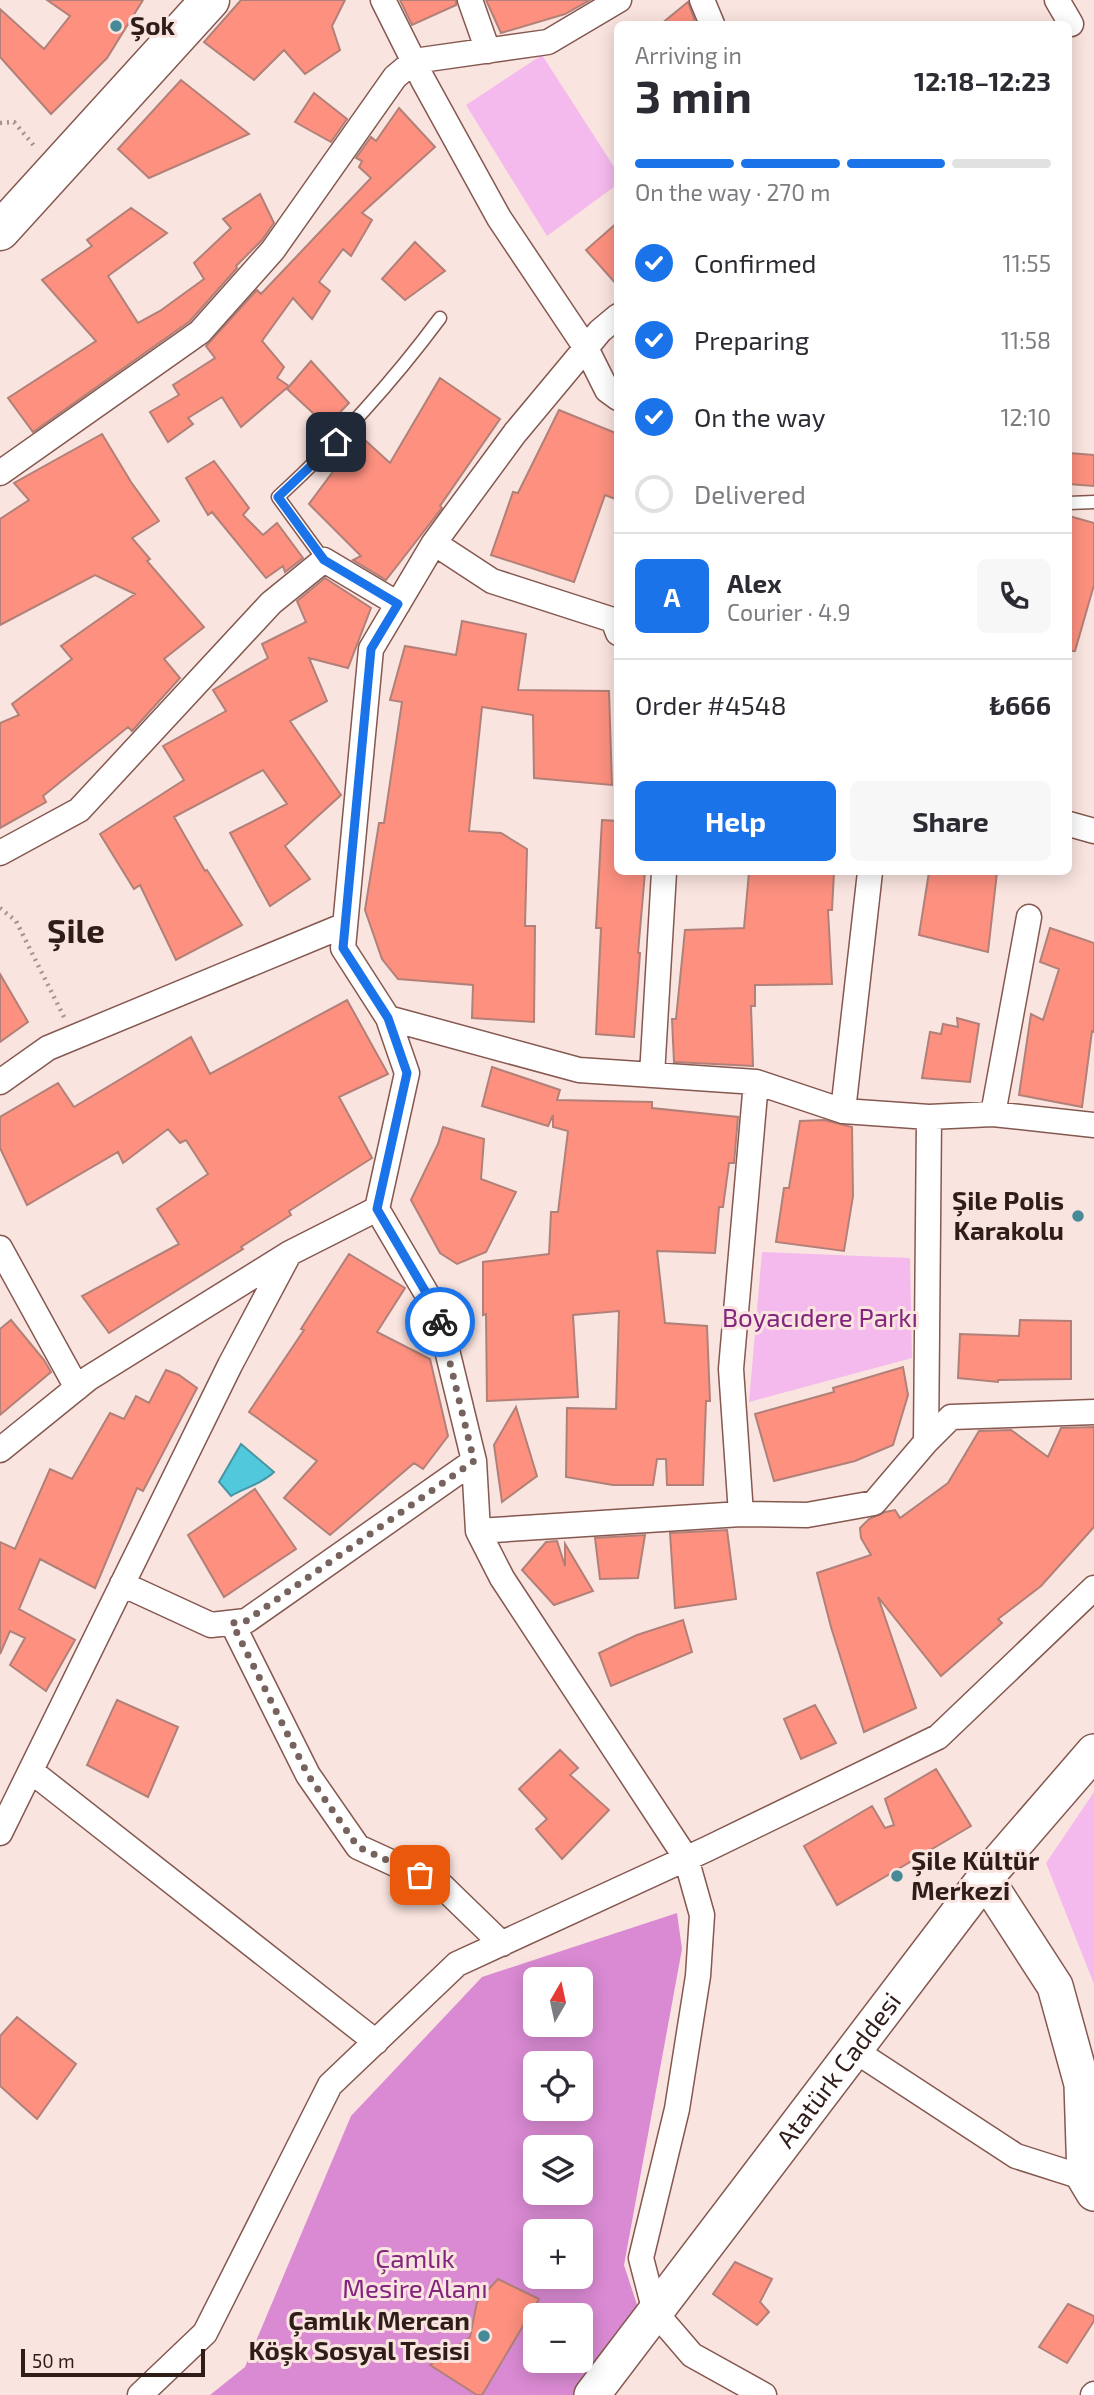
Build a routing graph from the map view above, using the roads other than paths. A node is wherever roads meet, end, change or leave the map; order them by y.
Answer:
1 (209, 0) edge
2 (383, 0) edge
3 (470, 0) edge
4 (619, 0) edge
5 (702, 0) edge
6 (1057, 0) edge
7 (711, 21) edge
8 (1070, 21) edge
9 (488, 51) junction
10 (414, 61) junction
11 (0, 231) edge
12 (440, 318) dead end
13 (614, 320) edge
14 (586, 348) junction
15 (614, 395) edge
16 (0, 473) edge
17 (1094, 502) edge
18 (1072, 503) edge
19 (434, 543) junction
20 (324, 560) junction
21 (398, 604) junction
22 (614, 624) edge
23 (1072, 825) edge
24 (1094, 831) edge
25 (0, 853) edge
26 (664, 875) edge
27 (870, 875) edge
28 (1029, 917) dead end
29 (345, 925) junction
30 (388, 1018) junction
31 (652, 1075) junction
32 (0, 1082) edge
33 (756, 1082) junction
34 (843, 1111) junction
35 (993, 1114) junction
36 (929, 1117) junction
37 (1094, 1125) edge
38 (377, 1209) junction
39 (0, 1248) edge
40 (289, 1253) junction
41 (76, 1388) junction
42 (1094, 1412) edge
43 (926, 1442) junction
44 (0, 1450) edge
45 (474, 1461) junction
46 (741, 1514) junction
47 (478, 1531) junction
48 (122, 1584) junction
49 (1094, 1588) edge
50 (232, 1623) junction
51 (1094, 1752) edge
52 (30, 1771) junction
53 (0, 1833) edge
54 (686, 1858) junction
55 (985, 1878) junction
56 (502, 1944) junction
57 (376, 2042) junction
58 (854, 2050) junction
59 (1090, 2185) edge
60 (655, 2312) junction
61 (140, 2395) edge
62 (592, 2395) edge
63 (764, 2395) edge

1 - 11 main road
2 - 10 street
3 - 9 street
4 - 9 street
5 - 7 street
6 - 8 street
9 - 10 street
10 - 14 street
10 - 16 street
12 - 20 lane
13 - 14 street
14 - 15 street
14 - 19 street
17 - 18 lane
19 - 21 street
19 - 22 street
20 - 21 street
20 - 25 street
21 - 29 street
23 - 24 street
26 - 31 street
27 - 34 street
28 - 35 street
29 - 30 street
29 - 32 street
30 - 31 street
30 - 38 street
31 - 33 street
33 - 34 street
33 - 46 street
34 - 36 street
35 - 36 street
35 - 37 street
36 - 43 street
38 - 40 street
38 - 45 street
39 - 41 street
40 - 41 street
40 - 48 street
41 - 44 street
42 - 43 street
43 - 46 street
45 - 47 street
45 - 50 street
46 - 47 street
47 - 54 street
48 - 50 street
48 - 52 street
49 - 54 street
50 - 56 street
51 - 55 street, Atatürk Caddesi
52 - 53 street
52 - 57 street
54 - 56 street
54 - 60 street
55 - 58 street, Atatürk Caddesi
55 - 59 street
56 - 57 street
57 - 61 street
58 - 59 street
58 - 60 street, Atatürk Caddesi
60 - 62 street, Atatürk Caddesi
60 - 63 street

